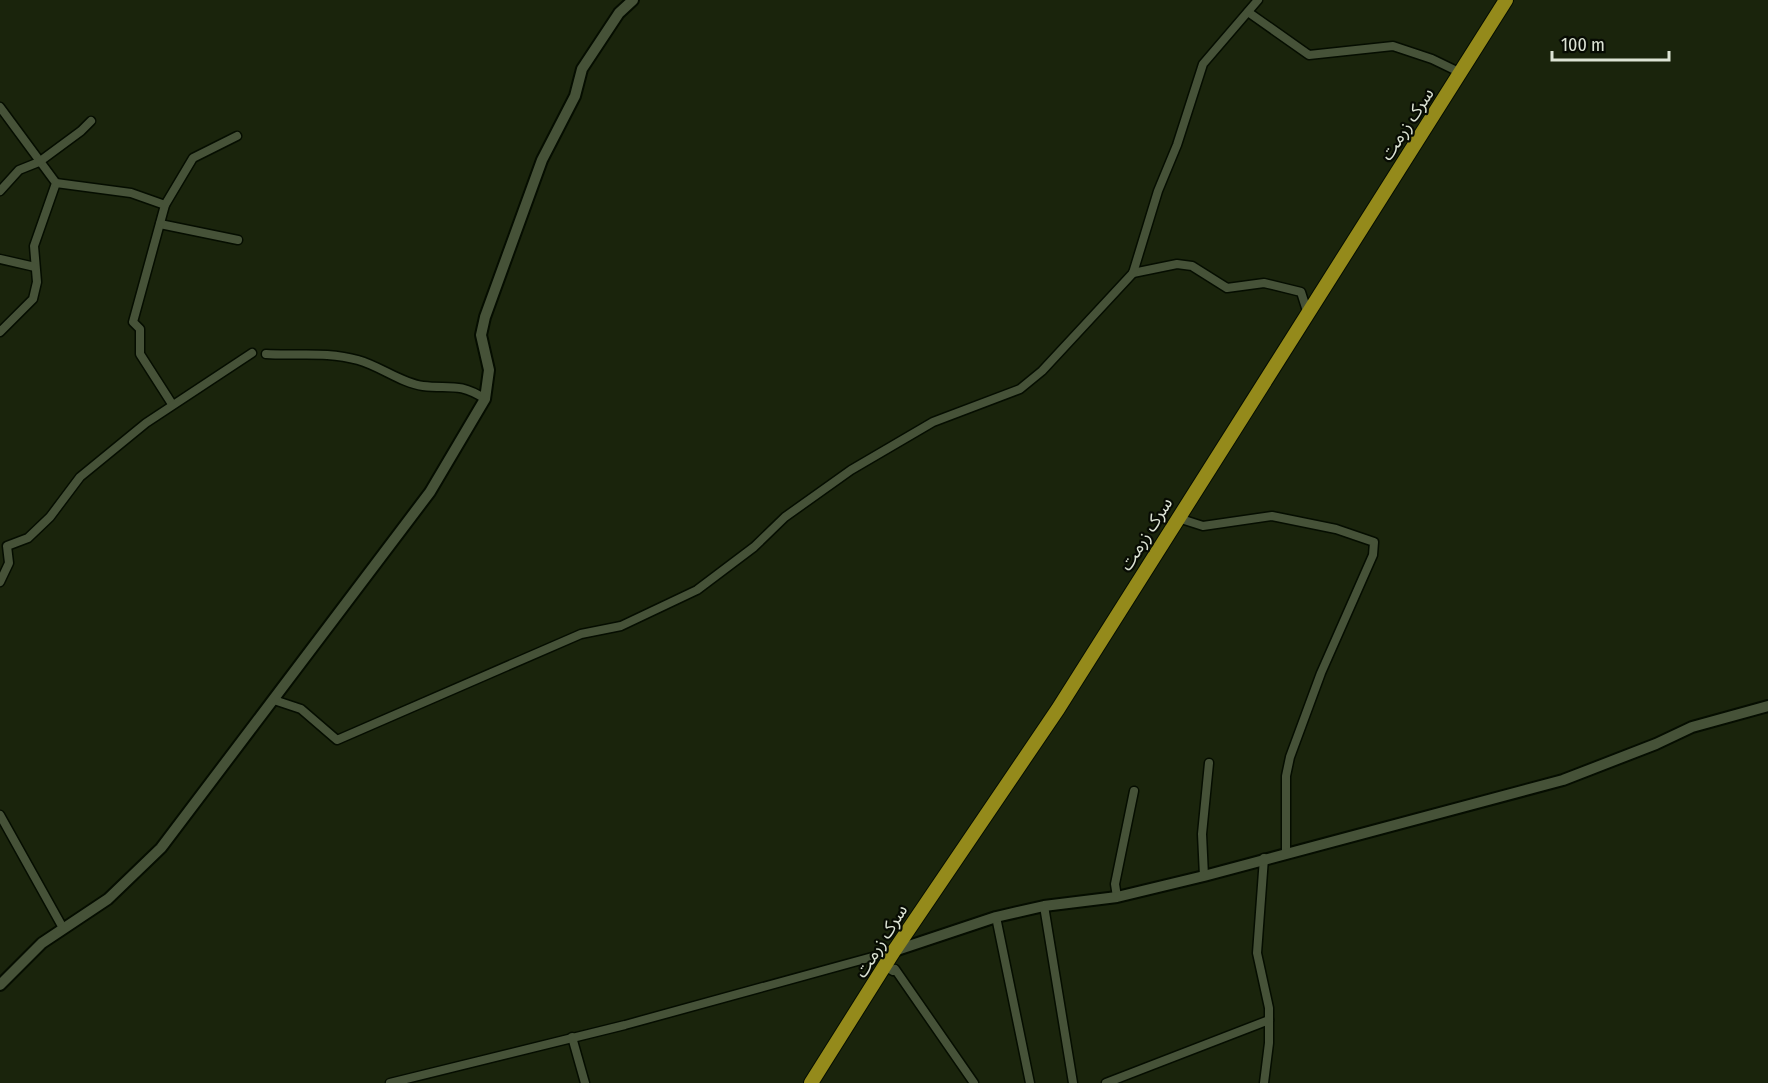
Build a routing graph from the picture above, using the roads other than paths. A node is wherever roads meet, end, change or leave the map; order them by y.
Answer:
1 (633, 0) edge
2 (1258, 0) edge
3 (1506, 0) edge
4 (1248, 12) junction
5 (1461, 73) junction
6 (0, 107) edge
7 (91, 121) dead end
8 (237, 136) dead end
9 (39, 162) junction
10 (56, 183) junction
11 (0, 191) edge
12 (165, 205) junction
13 (160, 224) junction
14 (238, 240) dead end
15 (0, 259) edge
16 (35, 267) junction
17 (1133, 273) junction
18 (1307, 311) junction
19 (0, 332) edge
20 (252, 353) dead end
21 (266, 354) dead end
22 (485, 399) junction
23 (172, 404) junction
24 (1178, 518) junction
25 (0, 538) edge
26 (8, 546) junction
27 (0, 582) edge
28 (274, 700) junction
29 (1768, 706) edge
30 (1209, 763) dead end
31 (1134, 791) dead end
32 (0, 815) edge
33 (1286, 852) junction
34 (1264, 858) junction
35 (1204, 876) junction
36 (1117, 897) junction
37 (1044, 906) junction
38 (996, 917) junction
39 (63, 928) junction
40 (894, 951) junction
41 (886, 967) junction
42 (0, 985) edge
43 (1269, 1020) junction
44 (572, 1037) junction
45 (390, 1083) edge
46 (585, 1083) edge
47 (812, 1083) edge
48 (974, 1083) edge
49 (1030, 1083) edge
50 (1073, 1083) edge
51 (1106, 1083) edge
52 (1264, 1083) edge

1 - 22 street
2 - 4 street
3 - 5 highway, سرک زرمت
4 - 5 street
4 - 17 street
5 - 18 highway, سرک زرمت
6 - 9 street
7 - 9 street
8 - 12 street
9 - 10 street
9 - 11 street
10 - 12 street
10 - 16 street
12 - 13 street
13 - 14 street
13 - 23 street
15 - 16 street
16 - 19 street
17 - 18 street
17 - 28 street
18 - 24 highway, سرک زرمت
20 - 23 street
21 - 22 street
22 - 28 street
23 - 26 street
24 - 33 street
24 - 40 highway, سرک زرمت
25 - 26 street
26 - 27 street
28 - 39 street
29 - 33 street
30 - 35 street
31 - 36 street
32 - 39 street
33 - 34 street
34 - 35 street
34 - 43 street
35 - 36 street
36 - 37 street
37 - 38 street
37 - 50 street
38 - 40 street
38 - 49 street
39 - 42 street
40 - 41 highway, سرک زرمت
40 - 44 street
41 - 47 highway, سرک زرمت
41 - 48 street
43 - 51 street
43 - 52 street
44 - 45 street
44 - 46 street

